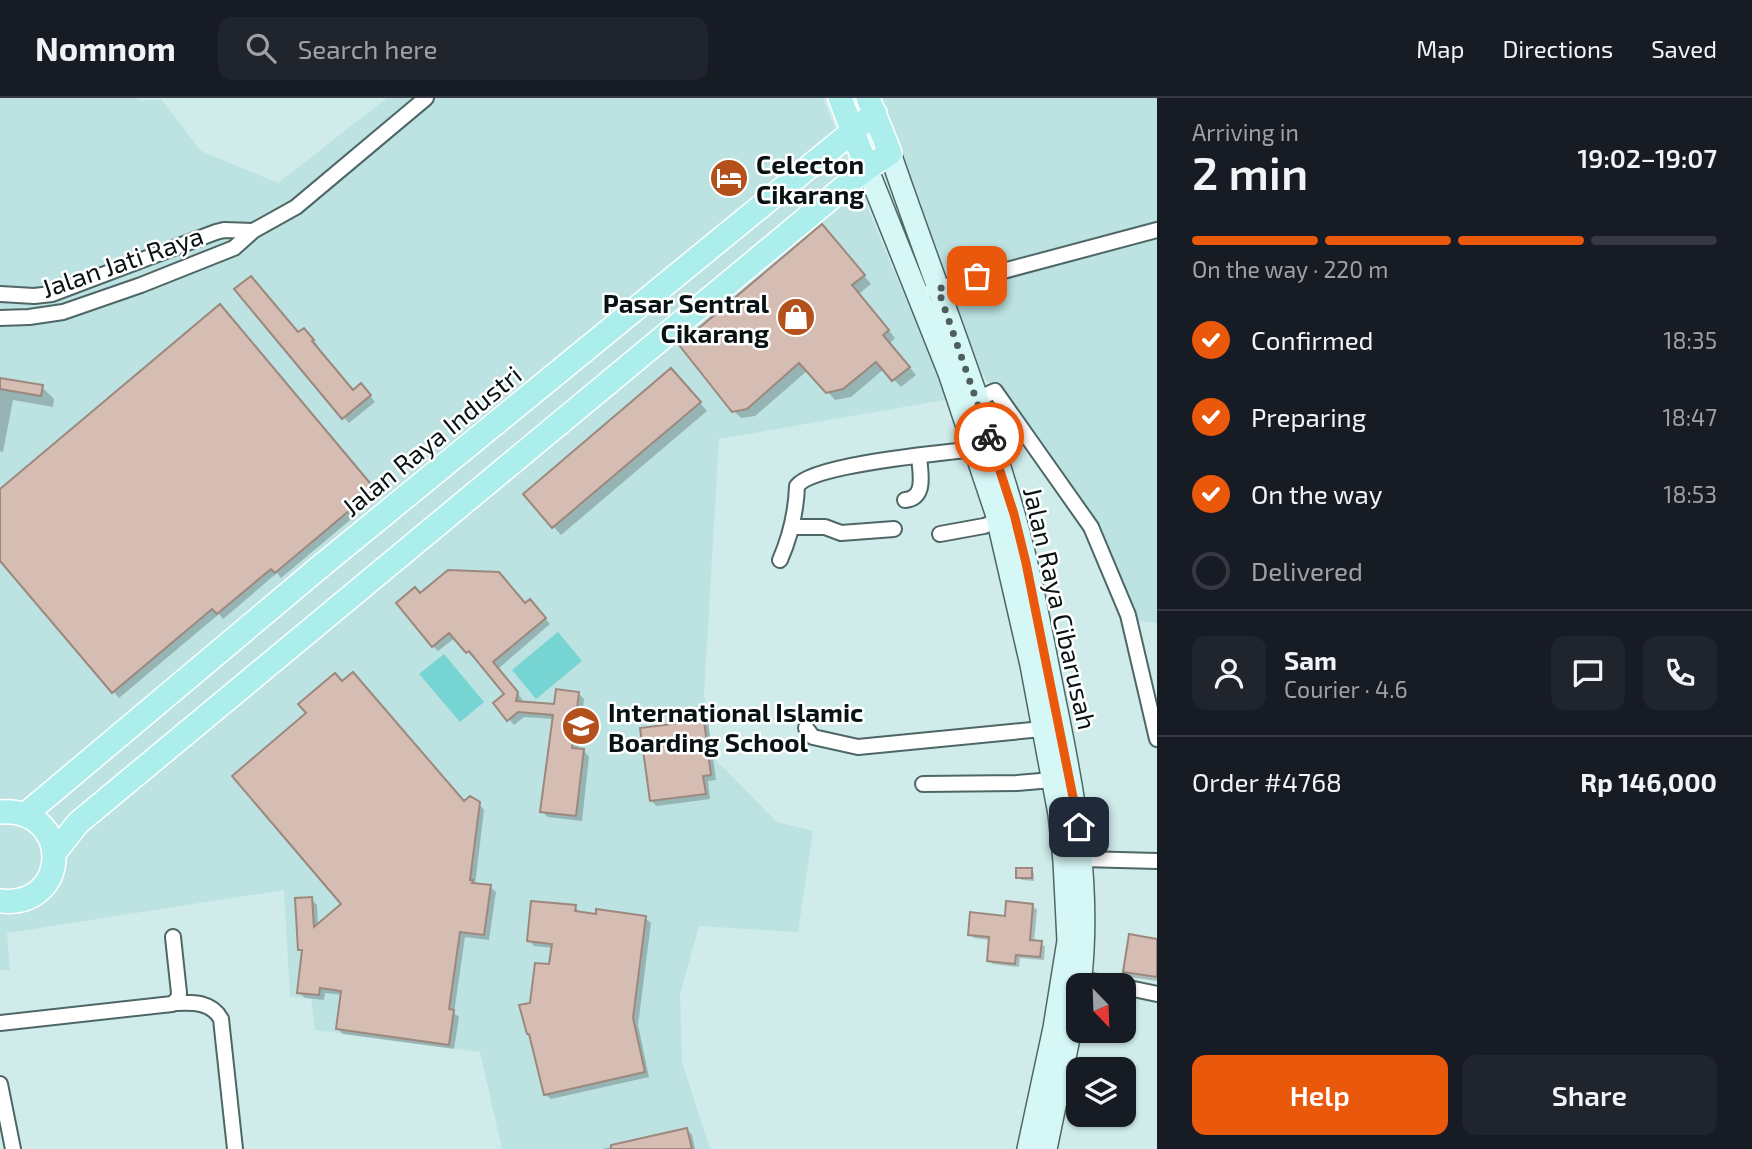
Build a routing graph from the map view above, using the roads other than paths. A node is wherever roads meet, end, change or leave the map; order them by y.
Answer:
1 (426, 98) edge
2 (840, 98) edge
3 (871, 105) edge
4 (853, 129) junction
5 (890, 152) junction
6 (867, 168) junction
7 (1157, 230) edge
8 (253, 231) junction
9 (100, 277) junction
10 (938, 289) junction
11 (916, 293) junction
12 (0, 294) edge
13 (110, 296) junction
14 (0, 318) edge
15 (976, 398) junction
16 (975, 449) junction
17 (919, 456) junction
18 (905, 500) dead end
19 (998, 521) junction
20 (793, 527) junction
21 (894, 529) dead end
22 (940, 534) dead end
23 (780, 560) dead end
24 (806, 728) dead end
25 (1042, 729) junction
26 (1157, 739) edge
27 (1052, 780) junction
28 (923, 784) dead end
29 (0, 812) edge
30 (26, 814) junction
31 (55, 852) junction
32 (1157, 861) edge
33 (1077, 872) junction
34 (1, 902) edge
35 (173, 937) dead end
36 (1075, 954) junction
37 (1077, 973) edge
38 (1136, 990) edge
39 (1157, 994) edge
40 (176, 1003) junction
41 (0, 1023) edge
42 (1067, 1043) edge
43 (0, 1084) edge
44 (5, 1130) edge
45 (12, 1149) edge
46 (236, 1149) edge
47 (1028, 1149) edge
48 (1046, 1149) edge

1 - 8 street, Jalan Jati Raya
2 - 4 main road, Jalan Raya Cibarusah
3 - 4 main road, Jalan Raya Industri
3 - 5 main road, Jalan Raya Cibarusah
4 - 6 main road, Jalan Raya Cibarusah
4 - 30 main road, Jalan Raya Industri
5 - 6 main road
5 - 10 street, Jalan Raya Cibarusah
6 - 11 street, Jalan Raya Cibarusah
6 - 31 main road
7 - 10 street
8 - 9 street, Jalan Jati Raya
8 - 13 street, Jalan Jati Raya
9 - 12 street, Jalan Jati Raya
9 - 13 street
10 - 11 street
10 - 15 street, Jalan Raya Cibarusah
11 - 16 street, Jalan Raya Cibarusah
13 - 14 street, Jalan Jati Raya
15 - 26 street
15 - 33 street, Jalan Raya Cibarusah
16 - 17 street
16 - 19 street, Jalan Raya Cibarusah
17 - 18 street
17 - 20 street
19 - 22 street
19 - 25 street, Jalan Raya Cibarusah
20 - 21 street
20 - 23 street
24 - 25 street
25 - 27 street, Jalan Raya Cibarusah
27 - 28 street
27 - 33 street, Jalan Raya Cibarusah
29 - 30 main road
30 - 31 main road
31 - 34 main road
32 - 33 street
33 - 36 street, Jalan Raya Cibarusah
35 - 40 street
36 - 37 street, Jalan Raya Cibarusah
36 - 47 street, Jalan Raya Cibarusah
38 - 39 street
40 - 41 street
40 - 46 street
42 - 48 street, Jalan Raya Cibarusah
43 - 44 street
44 - 45 street

